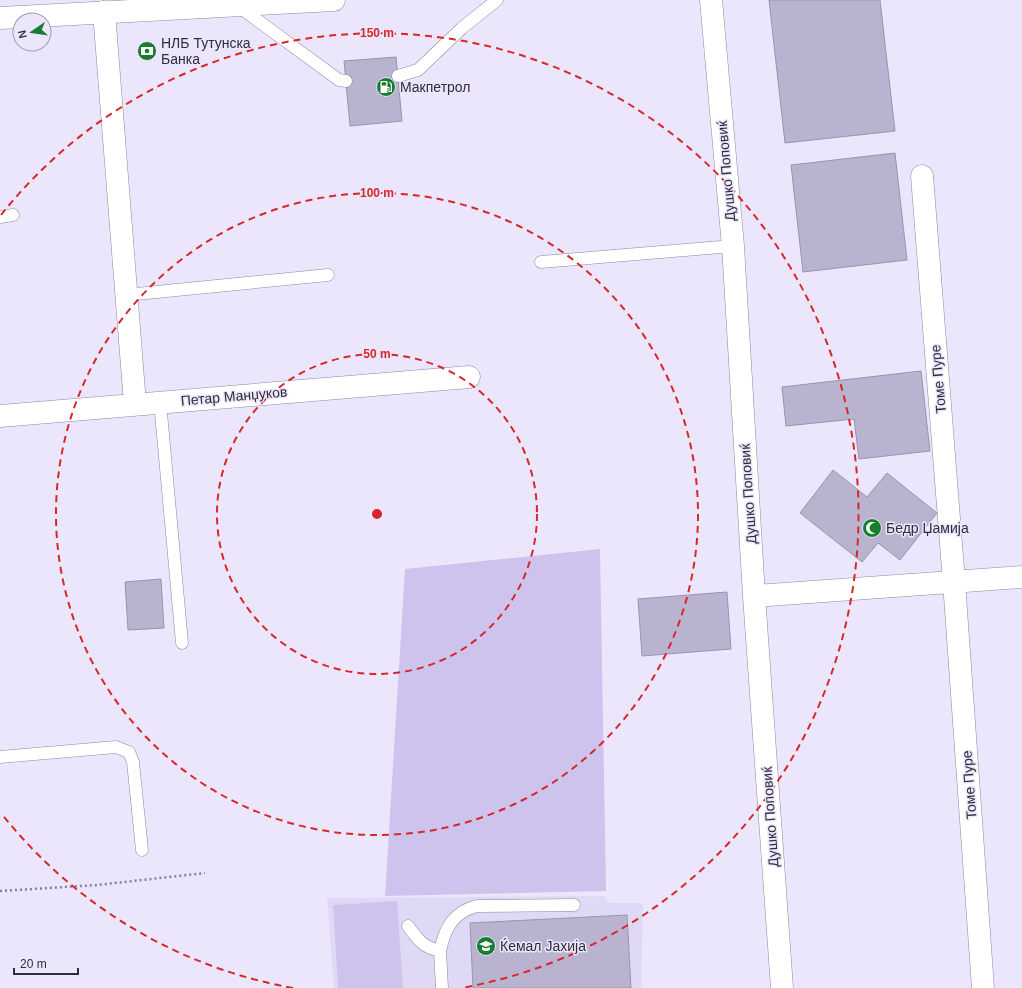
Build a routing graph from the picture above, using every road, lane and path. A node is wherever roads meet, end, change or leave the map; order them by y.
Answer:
1 (334, 0) edge
2 (497, 0) edge
3 (711, 0) edge
4 (237, 5) junction
5 (104, 12) junction
6 (0, 18) edge
7 (398, 76) dead end
8 (346, 81) dead end
9 (922, 176) dead end
10 (13, 215) dead end
11 (0, 217) edge
12 (733, 246) junction
13 (541, 262) dead end
14 (328, 275) dead end
15 (126, 295) junction
16 (469, 377) dead end
17 (160, 402) junction
18 (134, 404) junction
19 (0, 416) edge
20 (1022, 577) edge
21 (954, 582) junction
22 (754, 596) junction
23 (182, 643) dead end
24 (0, 757) edge
25 (142, 850) dead end
26 (205, 873) dead end
27 (0, 892) edge
28 (574, 905) dead end
29 (408, 926) dead end
30 (440, 951) junction
31 (442, 988) edge
32 (782, 988) edge
33 (983, 988) edge

1 - 4 street
2 - 7 lane
3 - 12 street, Душко Поповиќ
4 - 5 street
4 - 8 lane
5 - 6 street
5 - 15 street
9 - 21 street, Томе Пуре
10 - 11 lane
12 - 13 lane
12 - 22 street, Душко Поповиќ
14 - 15 lane
15 - 18 street
16 - 17 street, Петар Манџуков
17 - 18 street, Петар Манџуков
17 - 23 lane
18 - 19 street, Петар Манџуков
20 - 21 street
21 - 22 street
21 - 33 street, Томе Пуре
22 - 32 street, Душко Поповиќ
24 - 25 lane
26 - 27 path
28 - 30 lane
29 - 30 lane
30 - 31 lane

